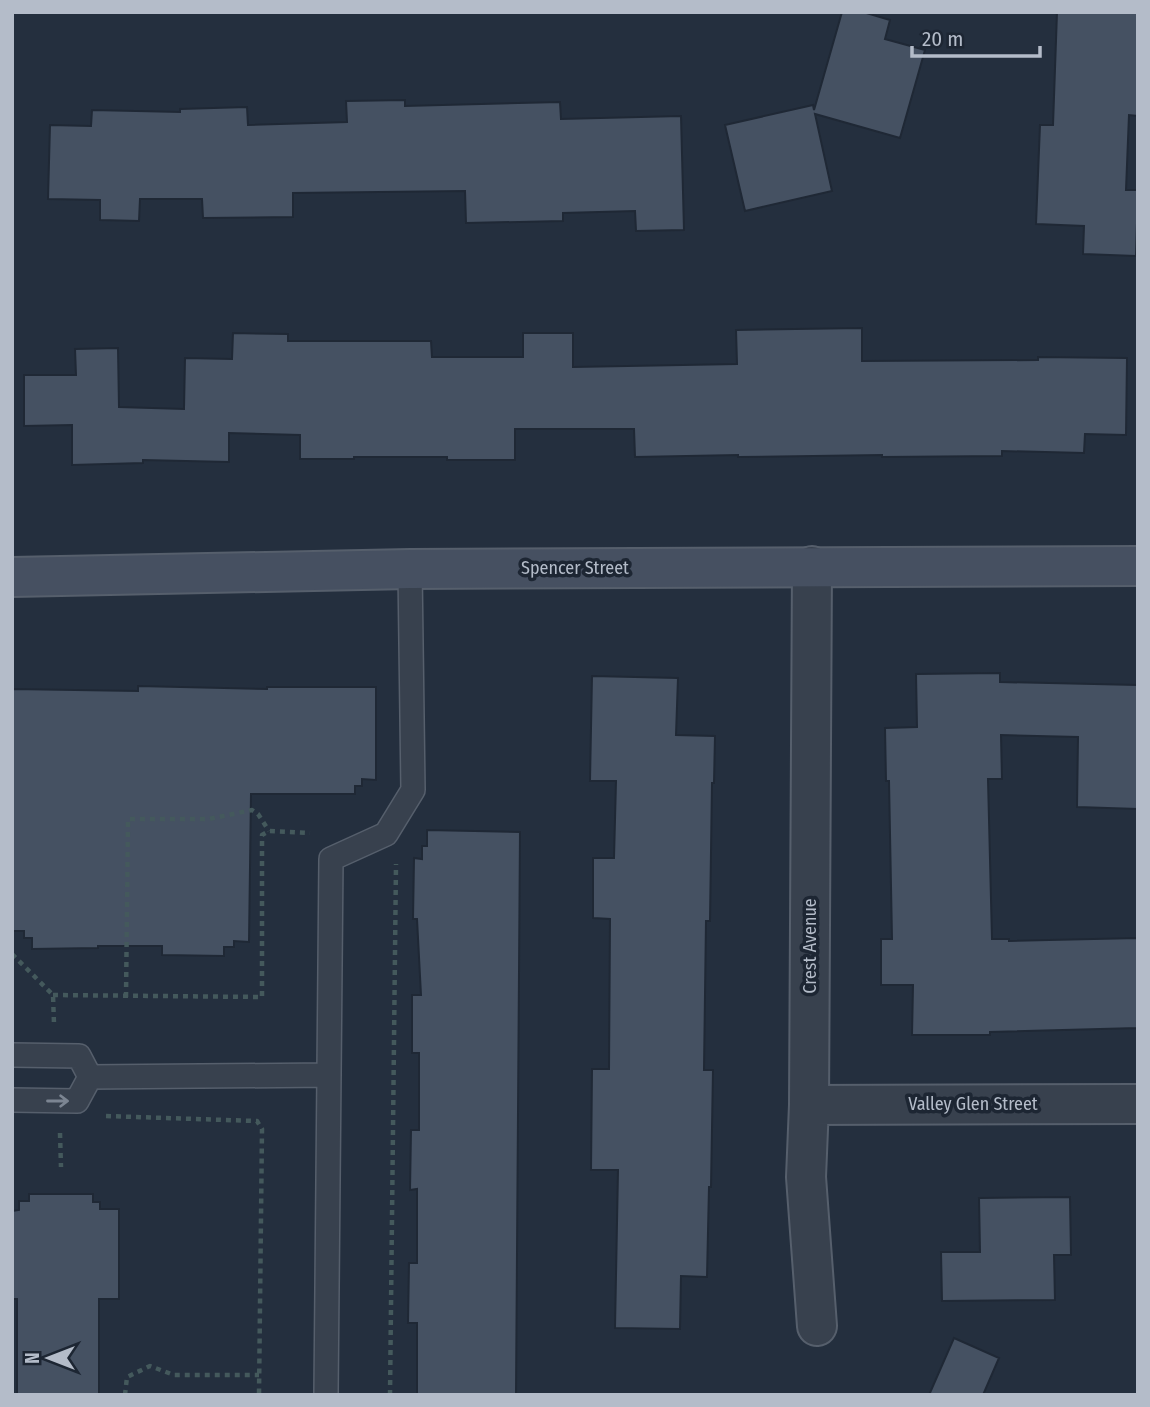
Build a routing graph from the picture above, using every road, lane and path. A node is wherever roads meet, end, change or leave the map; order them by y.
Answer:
1 (812, 566) junction
2 (1138, 566) edge
3 (410, 569) junction
4 (12, 577) edge
5 (270, 831) junction
6 (310, 832) dead end
7 (386, 834) junction
8 (12, 954) edge
9 (53, 995) junction
10 (126, 997) junction
11 (12, 1055) edge
12 (55, 1055) junction
13 (329, 1075) junction
14 (90, 1077) junction
15 (12, 1100) edge
16 (1138, 1104) edge
17 (809, 1105) junction
18 (99, 1116) dead end
19 (60, 1128) dead end
20 (61, 1167) dead end
21 (817, 1326) dead end
22 (259, 1375) junction
23 (125, 1395) edge
24 (259, 1395) edge
25 (326, 1395) edge
26 (390, 1395) edge

1 - 2 street, Spencer Street
1 - 3 street, Spencer Street
1 - 17 street, Crest Avenue
3 - 4 street, Spencer Street
3 - 7 lane
5 - 6 path
5 - 10 path
5 - 10 path
7 - 13 lane
7 - 26 path
8 - 9 path
9 - 10 path
9 - 12 path
11 - 12 lane
12 - 14 lane
13 - 14 lane
13 - 25 lane
15 -> 14 lane
16 - 17 street, Valley Glen Street
17 - 21 street, Crest Avenue
18 - 22 path
19 - 20 path
22 - 23 path
22 - 24 path

